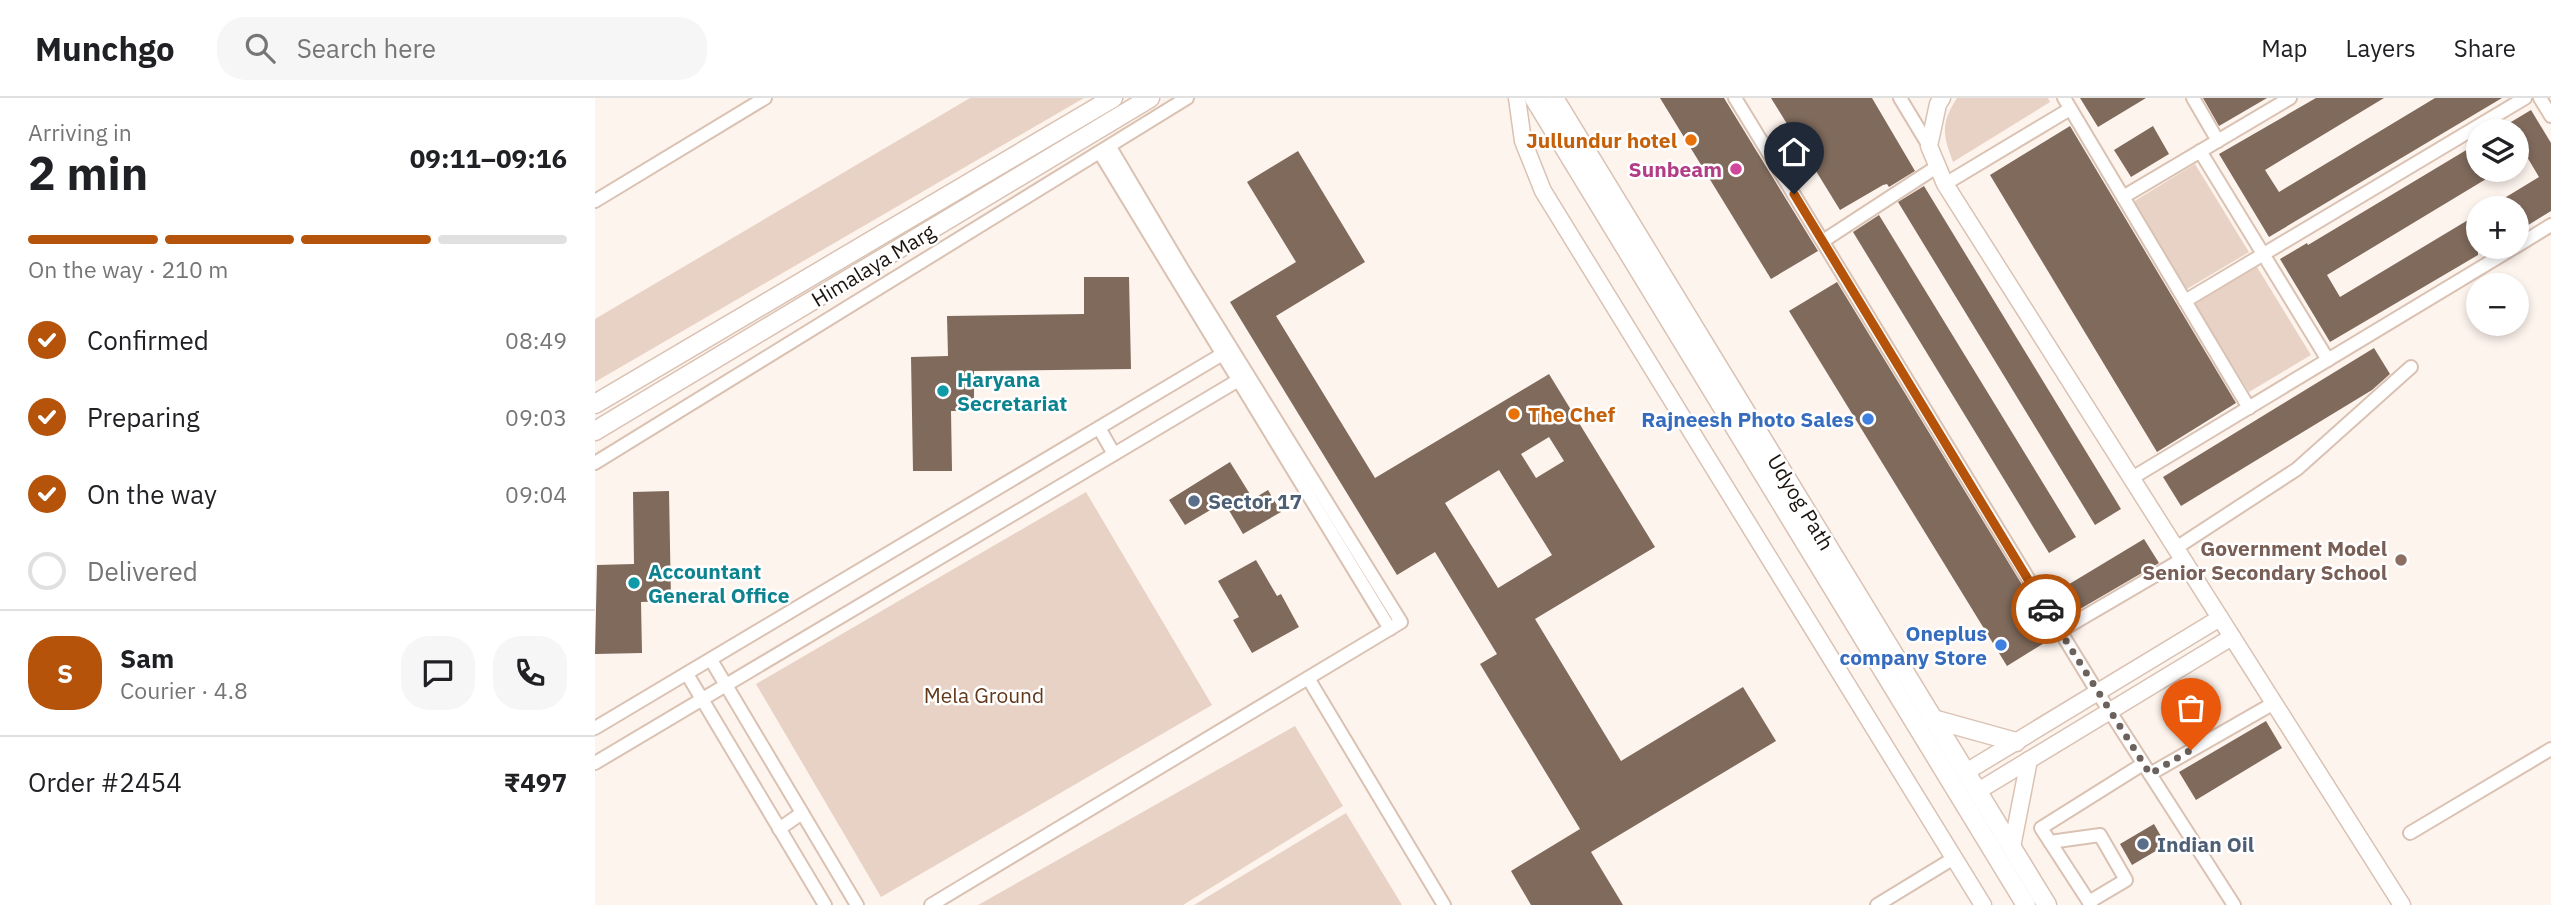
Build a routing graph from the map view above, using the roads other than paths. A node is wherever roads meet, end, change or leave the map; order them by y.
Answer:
1 (765, 98) edge
2 (1113, 98) edge
3 (1150, 98) edge
4 (1187, 98) edge
5 (1517, 98) edge
6 (1534, 98) edge
7 (1554, 98) edge
8 (1735, 98) edge
9 (1900, 98) edge
10 (1942, 98) edge
11 (2193, 98) edge
12 (2290, 98) edge
13 (2525, 98) edge
14 (2540, 98) edge
15 (2067, 103) edge
16 (2551, 116) edge
17 (2218, 141) junction
18 (1929, 146) junction
19 (1105, 150) junction
20 (2200, 152) junction
21 (1938, 166) junction
22 (1945, 184) junction
23 (2123, 197) junction
24 (595, 201) edge
25 (2551, 225) edge
26 (2529, 238) edge
27 (1823, 242) junction
28 (2263, 255) junction
29 (2494, 259) edge
30 (2185, 301) junction
31 (1227, 352) junction
32 (2327, 360) junction
33 (2411, 367) dead end
34 (1243, 377) junction
35 (595, 404) edge
36 (2249, 408) junction
37 (1100, 428) junction
38 (595, 431) edge
39 (1114, 454) junction
40 (595, 463) edge
41 (2132, 478) junction
42 (2179, 553) junction
43 (2220, 618) junction
44 (2060, 631) junction
45 (2232, 637) junction
46 (711, 660) junction
47 (687, 674) junction
48 (1308, 678) junction
49 (726, 685) junction
50 (2098, 693) junction
51 (702, 700) junction
52 (2274, 703) junction
53 (2109, 711) junction
54 (1933, 719) junction
55 (595, 728) edge
56 (2016, 742) junction
57 (2551, 749) edge
58 (2029, 761) junction
59 (595, 763) edge
60 (2147, 769) junction
61 (1966, 772) junction
62 (1978, 791) junction
63 (802, 813) junction
64 (779, 829) junction
65 (2410, 833) dead end
66 (2050, 842) junction
67 (2011, 847) junction
68 (1954, 858) junction
69 (2090, 904) edge
70 (825, 905) edge
71 (857, 905) edge
72 (931, 905) edge
73 (1444, 905) edge
74 (1877, 905) edge
75 (1983, 905) edge
76 (2026, 905) edge
77 (2047, 905) edge
78 (2234, 905) edge
79 (2402, 905) edge

1 - 24 street
2 - 35 main road, Himalaya Marg
3 - 38 main road, Himalaya Marg
4 - 19 street
5 - 68 street
6 - 76 main road, Udyog Path
7 - 54 main road, Udyog Path
8 - 27 street
9 - 18 street
10 - 18 street
11 - 17 street
12 - 17 street
13 - 28 street
14 - 16 street
15 - 22 street
15 - 23 street
17 - 20 street
18 - 21 street
19 - 31 street
19 - 40 street
20 - 23 street
20 - 28 street
21 - 22 street
21 - 27 street
22 - 41 street
23 - 30 street
25 - 26 street
27 - 44 street
28 - 30 street
28 - 32 street
29 - 32 street
30 - 36 street
31 - 34 street
31 - 37 street
32 - 36 street
33 - 42 street
34 - 39 street
34 - 48 street
36 - 41 street
37 - 39 street
37 - 46 street
39 - 49 street
41 - 42 street
42 - 43 street
42 - 44 street
43 - 45 street
43 - 50 street
44 - 50 street
45 - 52 street
45 - 53 street
46 - 47 street
46 - 49 street
47 - 51 street
47 - 55 street
48 - 72 street
48 - 73 street
49 - 51 street
49 - 63 street
50 - 53 street
50 - 56 street
51 - 59 street
51 - 64 street
52 - 60 street
52 - 79 street
53 - 58 street
53 - 60 street
54 - 56 main road
54 - 61 main road, Udyog Path
56 - 61 street
57 - 65 street
58 - 62 street
58 - 67 street
60 - 66 street
60 - 78 street
61 - 62 main road, Udyog Path
62 - 67 main road, Udyog Path
63 - 64 street
63 - 71 street
64 - 70 street
66 - 69 street
66 - 69 street
67 - 77 main road, Udyog Path
68 - 74 street
68 - 75 street

